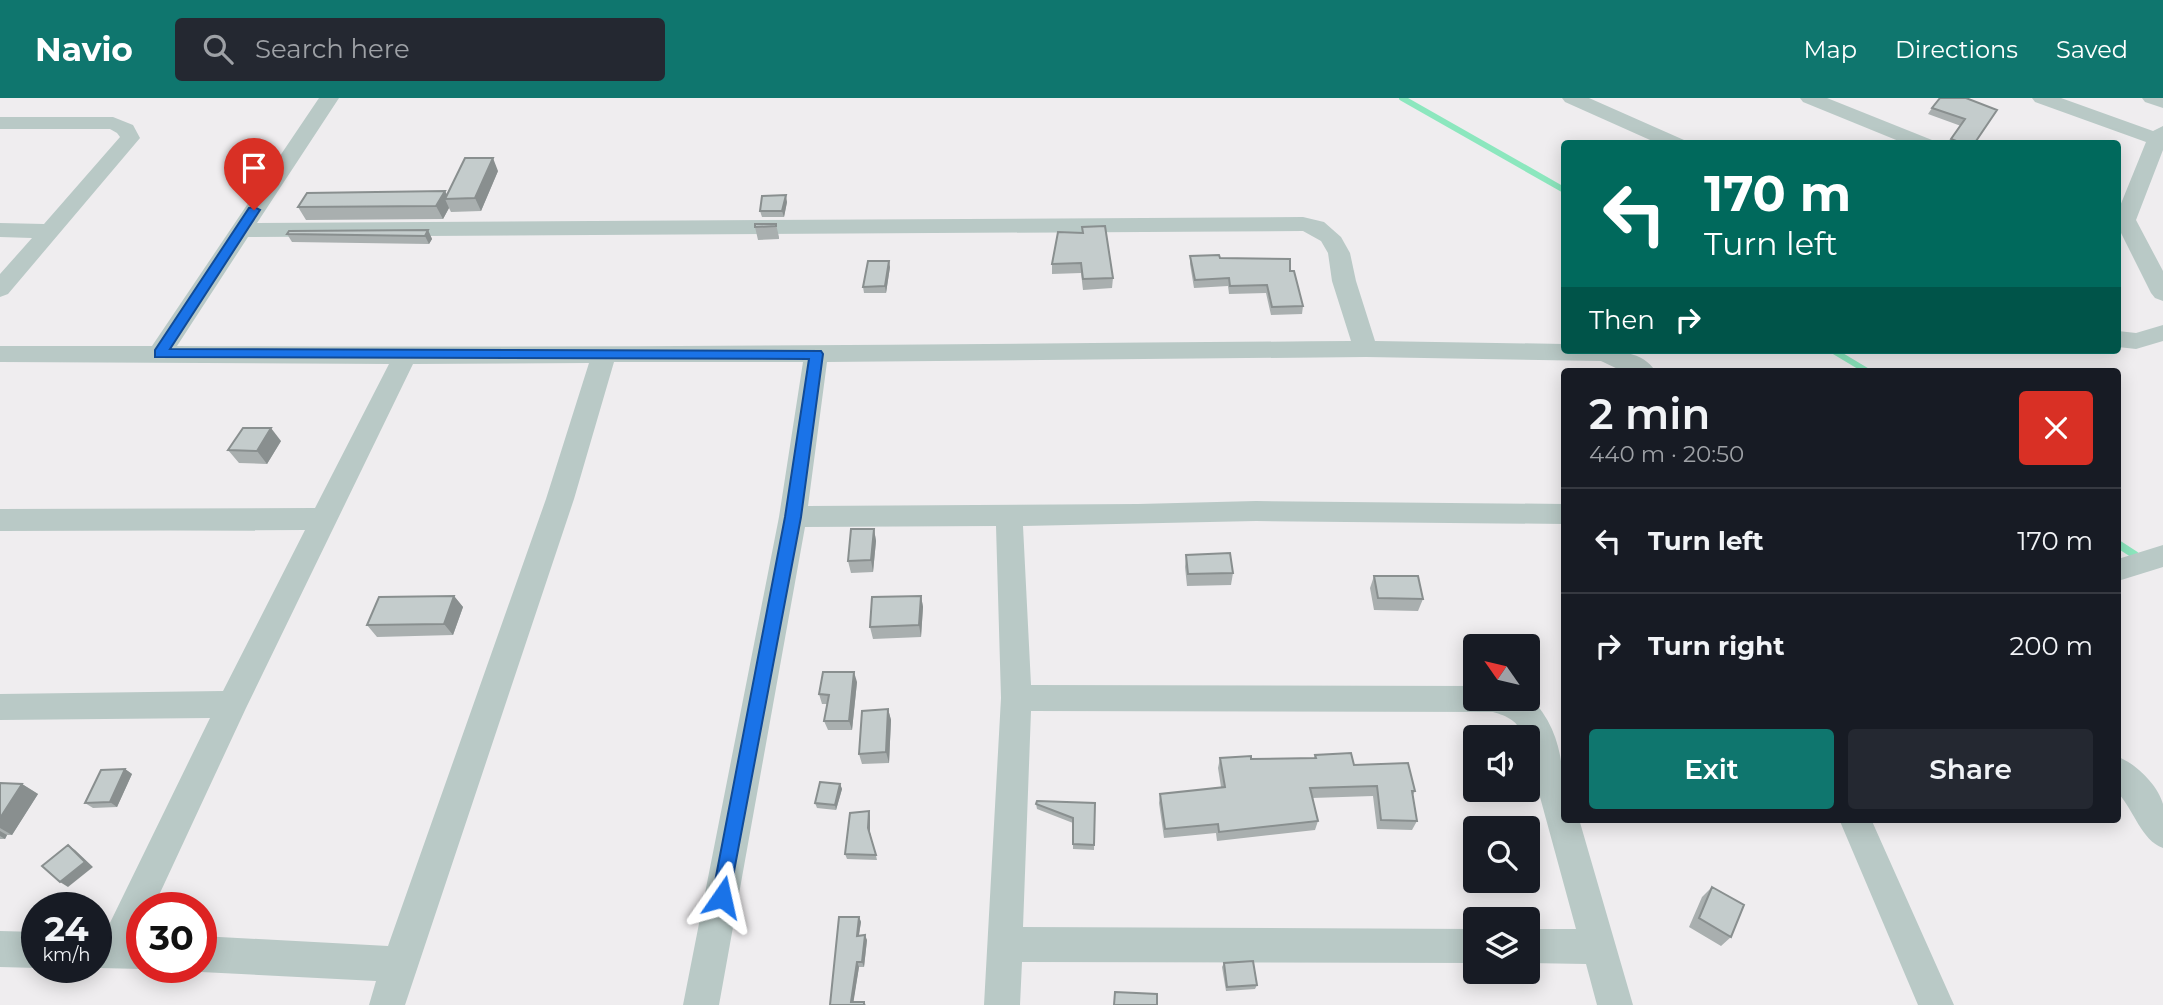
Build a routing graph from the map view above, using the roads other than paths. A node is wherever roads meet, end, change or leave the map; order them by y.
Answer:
1 (329, 98) edge
2 (1572, 98) edge
3 (1810, 98) edge
4 (2042, 98) edge
5 (2152, 98) edge
6 (2163, 102) edge
7 (0, 123) edge
8 (2160, 136) edge
9 (1668, 140) edge
10 (1915, 140) edge
11 (2121, 219) edge
12 (0, 230) edge
13 (241, 230) junction
14 (49, 231) junction
15 (0, 289) edge
16 (2163, 293) edge
17 (2163, 333) edge
18 (2121, 339) edge
19 (1366, 349) junction
20 (1561, 352) edge
21 (0, 354) edge
22 (159, 354) junction
23 (406, 354) junction
24 (816, 354) junction
25 (1607, 354) edge
26 (604, 355) junction
27 (1637, 368) edge
28 (1561, 514) edge
29 (1009, 515) junction
30 (793, 517) junction
31 (324, 519) junction
32 (0, 520) edge
33 (2163, 556) edge
34 (2121, 569) edge
35 (1016, 698) junction
36 (232, 704) junction
37 (0, 707) edge
38 (2121, 774) edge
39 (1561, 814) edge
40 (1564, 823) edge
41 (1857, 823) edge
42 (2163, 834) edge
43 (1004, 944) junction
44 (1463, 946) edge
45 (1540, 946) edge
46 (1599, 947) junction
47 (0, 950) edge
48 (21, 950) edge
49 (118, 951) edge
50 (217, 955) edge
51 (399, 964) junction
52 (387, 1005) edge
53 (701, 1005) edge
54 (1002, 1005) edge
55 (1615, 1005) edge
56 (1936, 1005) edge

1 - 13 street
2 - 9 street
3 - 10 street
4 - 8 street
5 - 6 street
7 - 14 street
8 - 11 street
11 - 16 street
12 - 14 street
13 - 19 street
13 - 22 street
14 - 15 street
17 - 18 street
19 - 20 street
19 - 24 street
21 - 22 street
22 - 23 street
23 - 26 street
23 - 31 street
24 - 26 street
24 - 30 street
25 - 27 street
26 - 51 street
28 - 29 street
29 - 30 street
29 - 35 street
30 - 53 street
31 - 32 street
31 - 36 street
33 - 34 street
35 - 39 street
35 - 43 street
36 - 37 street
36 - 49 street
38 - 42 street
40 - 46 street
41 - 56 street
43 - 44 street
43 - 54 street
45 - 46 street
46 - 55 street
47 - 48 street
50 - 51 street
51 - 52 street

